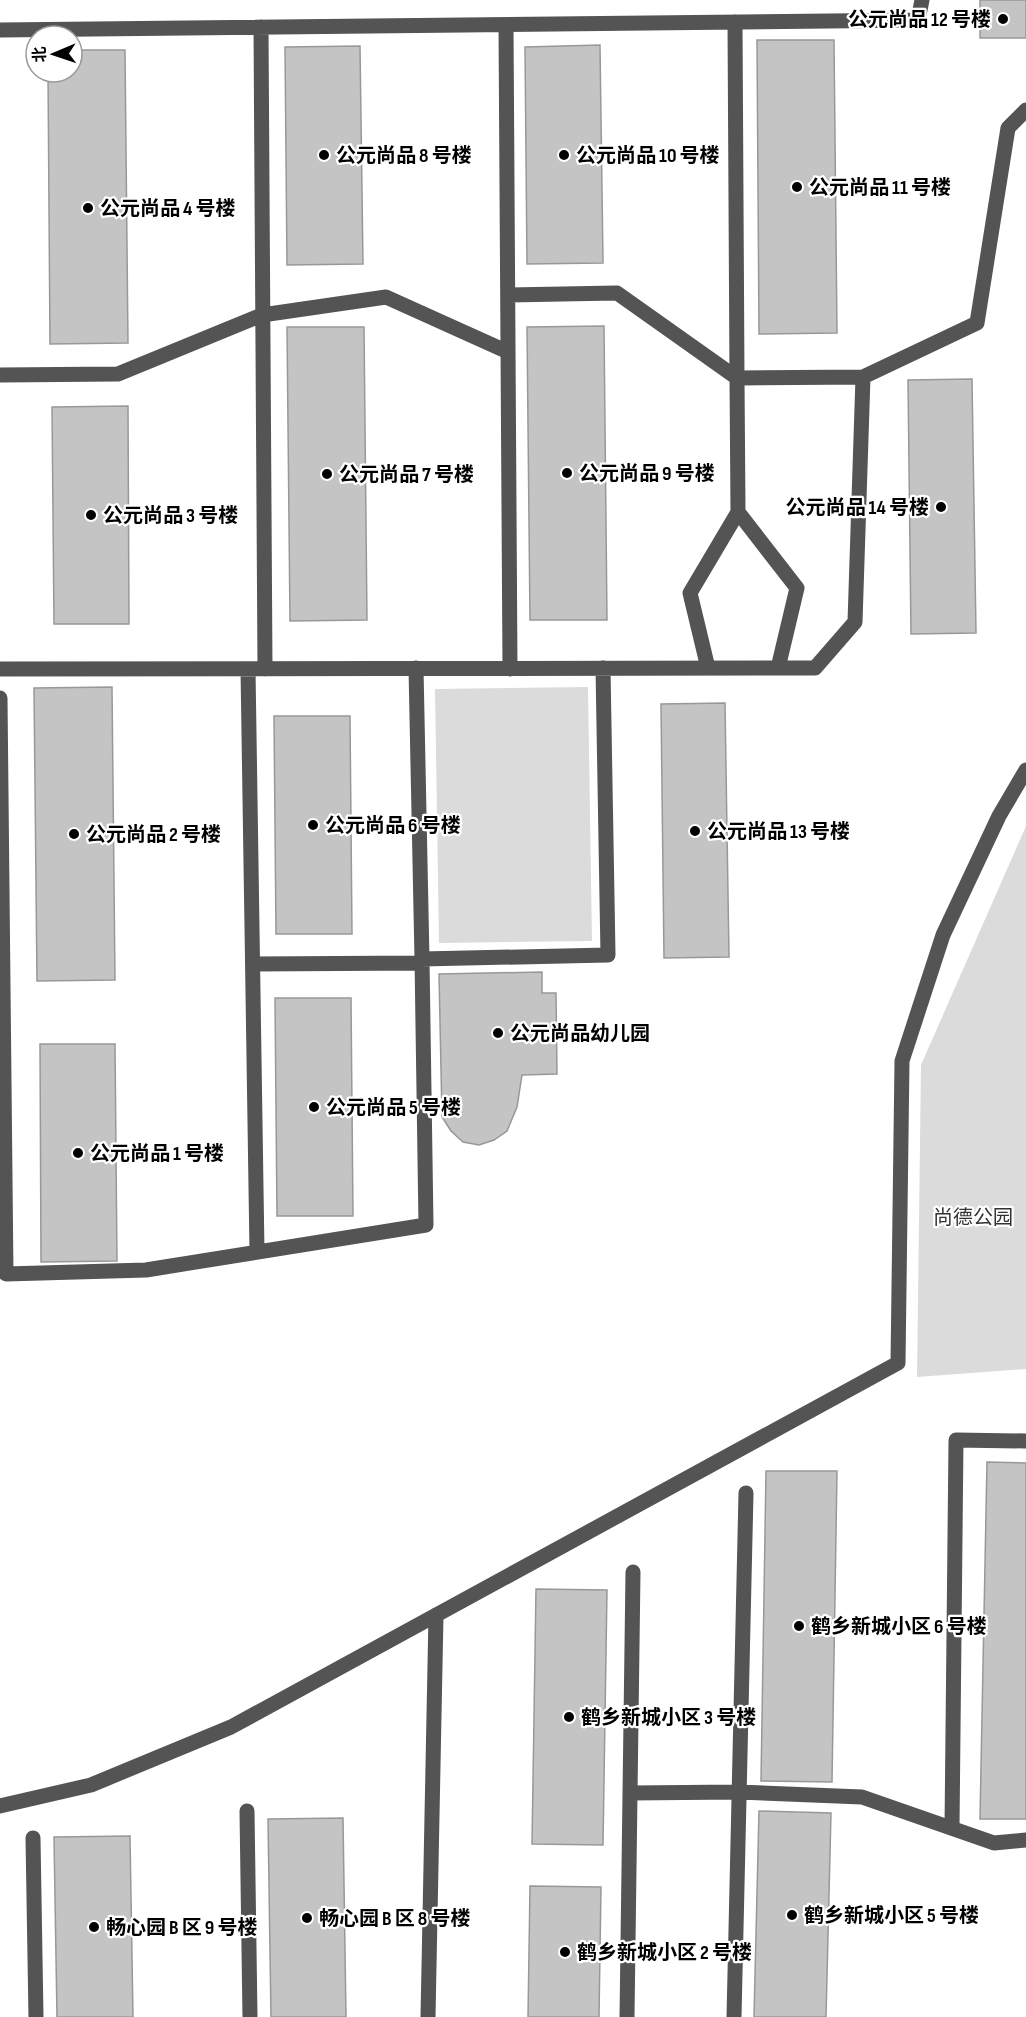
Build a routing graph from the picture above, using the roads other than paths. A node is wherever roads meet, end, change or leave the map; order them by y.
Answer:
1 (922, 0) edge
2 (735, 22) junction
3 (506, 25) junction
4 (261, 27) junction
5 (0, 30) edge
6 (1026, 110) edge
7 (508, 295) junction
8 (262, 315) junction
9 (508, 352) junction
10 (0, 375) edge
11 (863, 377) junction
12 (737, 378) junction
13 (738, 512) junction
14 (416, 668) junction
15 (603, 668) junction
16 (708, 668) junction
17 (778, 668) junction
18 (0, 669) edge
19 (248, 669) junction
20 (265, 669) junction
21 (510, 669) junction
22 (0, 698) edge
23 (1026, 770) edge
24 (422, 961) junction
25 (253, 964) junction
26 (256, 1252) junction
27 (1026, 1441) edge
28 (746, 1493) dead end
29 (633, 1572) dead end
30 (436, 1615) junction
31 (739, 1792) junction
32 (630, 1793) junction
33 (0, 1806) edge
34 (247, 1811) dead end
35 (952, 1828) junction
36 (33, 1838) dead end
37 (1026, 1840) edge
38 (36, 2017) edge
39 (250, 2017) edge
40 (428, 2017) edge
41 (627, 2017) edge
42 (734, 2017) edge

1 - 2 street
2 - 3 street
2 - 12 street
3 - 4 street
3 - 7 street
4 - 5 street
4 - 8 street
6 - 11 street
7 - 9 street
7 - 12 street
8 - 9 street
8 - 10 street
8 - 20 street
9 - 21 street
11 - 12 street
11 - 17 street
12 - 13 street
13 - 16 street
13 - 17 street
14 - 20 street
14 - 21 street
14 - 24 street
15 - 16 street
15 - 21 street
15 - 24 street
16 - 17 street
18 - 19 street
19 - 20 street
19 - 25 street
22 - 26 street
23 - 30 street
24 - 25 street
24 - 26 street
25 - 26 street
27 - 35 street
28 - 31 street
29 - 32 street
30 - 33 street
30 - 40 street
31 - 32 street
31 - 35 street
31 - 42 street
32 - 41 street
34 - 39 street
35 - 37 street
36 - 38 street

